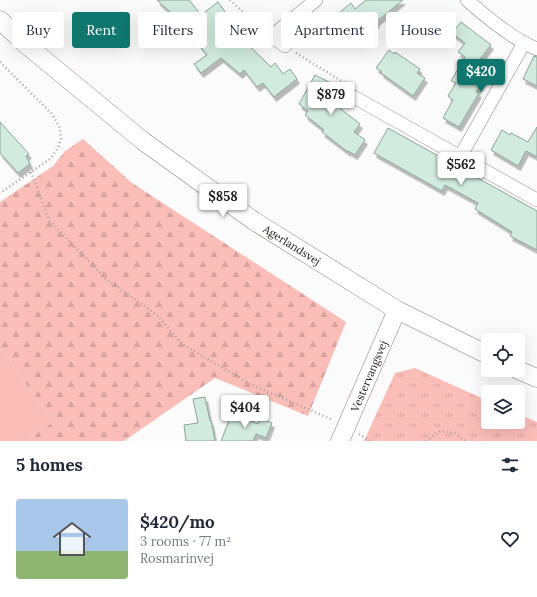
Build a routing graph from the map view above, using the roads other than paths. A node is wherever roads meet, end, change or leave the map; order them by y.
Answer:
1 (316, 0) edge
2 (467, 0) edge
3 (0, 20) edge
4 (273, 35) edge
5 (273, 37) edge
6 (281, 43) edge
7 (533, 45) edge
8 (354, 97) road end
9 (460, 157) junction
10 (537, 200) edge
11 (397, 310) junction
12 (481, 352) edge
13 (525, 373) edge
14 (537, 378) edge
15 (343, 434) edge

1 - 4 street
2 - 7 street
3 - 11 street, Agerlandsvej
5 - 6 street
7 - 9 street
8 - 9 street
9 - 10 street
11 - 12 street, Agerlandsvej
11 - 15 street, Vestervangsvej
13 - 14 street

